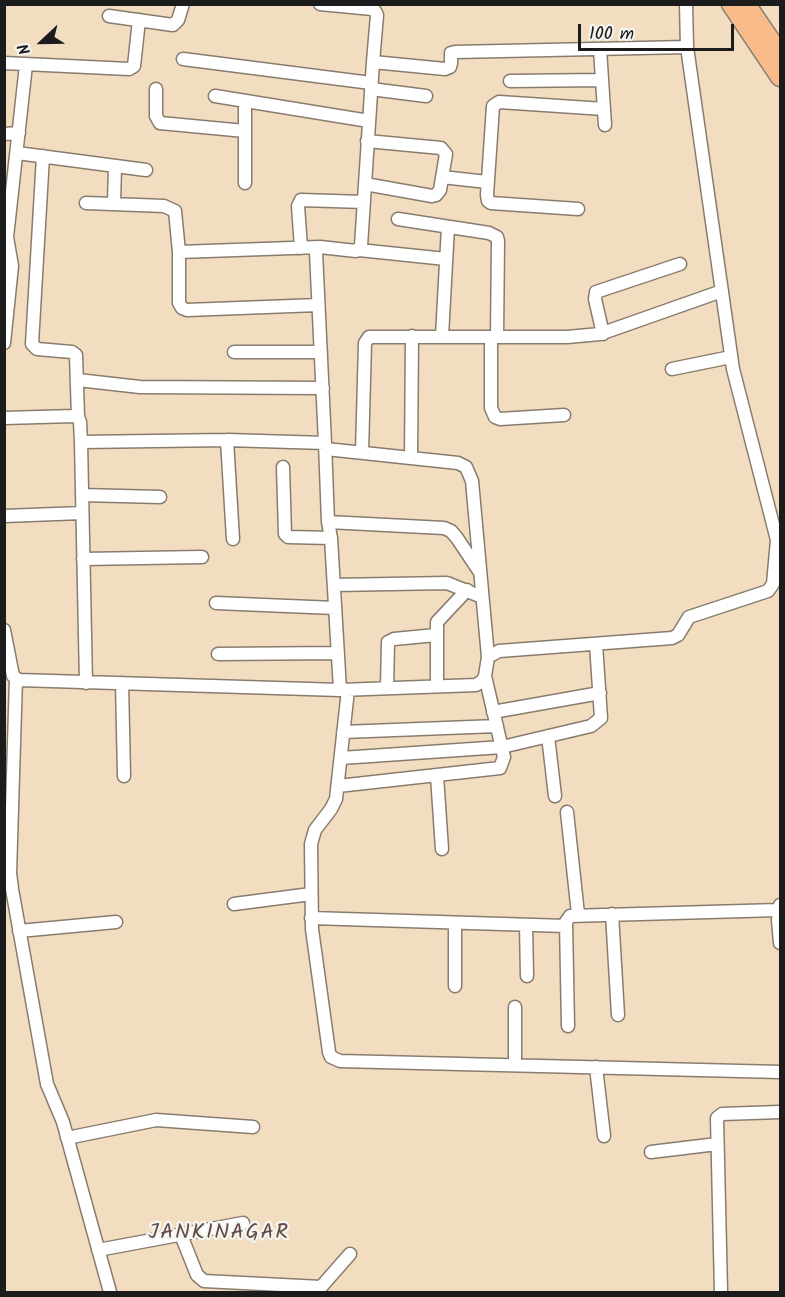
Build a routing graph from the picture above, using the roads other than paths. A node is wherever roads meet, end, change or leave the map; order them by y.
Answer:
1 (183, 4) edge
2 (320, 4) edge
3 (686, 4) edge
4 (731, 4) edge
5 (746, 4) edge
6 (372, 7) edge
7 (110, 16) dead end
8 (139, 20) junction
9 (687, 47) junction
10 (600, 49) junction
11 (780, 54) edge
12 (183, 59) dead end
13 (373, 62) junction
14 (4, 63) edge
15 (26, 65) junction
16 (780, 77) edge
17 (602, 80) junction
18 (510, 81) dead end
19 (371, 86) junction
20 (156, 89) dead end
21 (215, 96) dead end
22 (426, 96) dead end
23 (245, 101) junction
24 (604, 109) junction
25 (369, 122) junction
26 (605, 125) dead end
27 (245, 131) junction
28 (19, 133) junction
29 (4, 134) edge
30 (368, 141) junction
31 (17, 153) junction
32 (43, 156) junction
33 (115, 166) junction
34 (146, 170) dead end
35 (442, 177) junction
36 (487, 182) junction
37 (245, 183) dead end
38 (365, 184) junction
39 (364, 202) junction
40 (86, 203) dead end
41 (114, 204) junction
42 (578, 209) dead end
43 (398, 219) dead end
44 (448, 226) junction
45 (320, 247) junction
46 (301, 248) junction
47 (359, 250) junction
48 (179, 252) junction
49 (446, 259) junction
50 (680, 264) dead end
51 (722, 291) junction
52 (7, 294) edge
53 (318, 305) junction
54 (5, 323) edge
55 (603, 334) junction
56 (412, 336) junction
57 (442, 336) junction
58 (494, 337) junction
59 (4, 343) edge
60 (234, 352) dead end
61 (321, 352) junction
62 (731, 357) junction
63 (672, 369) dead end
64 (78, 380) junction
65 (322, 388) junction
66 (564, 415) dead end
67 (4, 417) edge
68 (78, 417) junction
69 (227, 440) junction
70 (81, 442) junction
71 (326, 446) junction
72 (362, 452) junction
73 (411, 457) junction
74 (283, 467) dead end
75 (82, 495) junction
76 (160, 496) dead end
77 (82, 513) junction
78 (4, 516) edge
79 (328, 522) junction
80 (331, 538) junction
81 (233, 539) dead end
82 (778, 544) edge
83 (202, 557) dead end
84 (83, 559) junction
85 (480, 573) junction
86 (334, 585) junction
87 (466, 590) junction
88 (482, 597) junction
89 (216, 603) dead end
90 (335, 608) junction
91 (4, 630) edge
92 (436, 634) junction
93 (596, 644) junction
94 (338, 653) junction
95 (218, 654) dead end
96 (488, 657) junction
97 (485, 676) junction
98 (16, 678) junction
99 (86, 683) junction
100 (122, 683) junction
101 (437, 686) junction
102 (387, 688) junction
103 (344, 690) junction
104 (600, 693) junction
105 (494, 712) junction
106 (496, 726) junction
107 (343, 732) junction
108 (548, 736) junction
109 (501, 747) junction
110 (340, 758) junction
111 (124, 776) dead end
112 (437, 776) junction
113 (338, 786) junction
114 (555, 796) dead end
115 (567, 812) dead end
116 (441, 849) dead end
117 (311, 894) junction
118 (234, 904) dead end
119 (779, 908) edge
120 (578, 914) junction
121 (612, 914) junction
122 (311, 918) junction
123 (116, 922) dead end
124 (454, 923) junction
125 (526, 925) junction
126 (566, 927) junction
127 (19, 931) junction
128 (780, 943) edge
129 (527, 976) dead end
130 (454, 986) dead end
131 (515, 1007) dead end
132 (618, 1016) dead end
133 (568, 1026) dead end
134 (515, 1065) junction
135 (596, 1067) junction
136 (780, 1072) edge
137 (780, 1112) edge
138 (253, 1127) dead end
139 (604, 1136) dead end
140 (67, 1138) junction
141 (717, 1144) junction
142 (651, 1152) dead end
143 (243, 1223) dead end
144 (181, 1235) junction
145 (98, 1250) junction
146 (350, 1254) dead end
147 (295, 1289) edge
148 (110, 1293) edge
149 (721, 1293) edge

1 - 8 street
2 - 6 street
3 - 9 street
4 - 16 highway
5 - 11 highway
6 - 13 street
7 - 8 street
8 - 15 street
9 - 10 street
9 - 51 street
10 - 13 street
10 - 17 street
12 - 19 street
13 - 19 street
14 - 15 street
15 - 28 street
17 - 18 street
17 - 24 street
19 - 22 street
19 - 25 street
20 - 27 street
21 - 23 street
23 - 25 street
23 - 27 street
24 - 26 street
24 - 36 street
25 - 30 street
27 - 37 street
28 - 29 street
28 - 31 street
30 - 35 street
30 - 38 street
31 - 32 street
31 - 52 street
32 - 33 street
32 - 64 street
33 - 34 street
33 - 41 street
35 - 36 street
35 - 38 street
36 - 42 street
38 - 39 street
39 - 46 street
39 - 47 street
40 - 41 street
41 - 48 street
43 - 44 street
44 - 49 street
44 - 58 street
45 - 46 street
45 - 47 street
45 - 53 street
46 - 48 street
47 - 49 street
48 - 53 street
49 - 57 street
50 - 55 street
51 - 55 street
51 - 62 street
52 - 54 street
53 - 61 street
54 - 59 street
55 - 58 street
56 - 57 street
56 - 72 street
56 - 73 street
57 - 58 street
58 - 66 street
60 - 61 street
61 - 65 street
62 - 63 street
62 - 82 street
64 - 65 street
64 - 68 street
65 - 71 street
67 - 68 street
68 - 70 street
69 - 70 street
69 - 71 street
69 - 81 street
70 - 75 street
71 - 72 street
71 - 79 street
72 - 73 street
73 - 85 street
74 - 80 street
75 - 76 street
75 - 77 street
77 - 78 street
77 - 84 street
79 - 80 street
79 - 85 street
80 - 86 street
82 - 93 street
83 - 84 street
84 - 99 street
85 - 88 street
86 - 87 street
86 - 90 street
87 - 88 street
87 - 92 street
88 - 96 street
89 - 90 street
90 - 94 street
91 - 98 street
92 - 101 street
92 - 102 street
93 - 96 street
93 - 104 street
94 - 95 street
94 - 103 street
96 - 97 street
97 - 101 street
97 - 105 street
98 - 99 street
98 - 127 street
99 - 100 street
100 - 103 street
100 - 111 street
101 - 102 street
102 - 103 street
103 - 107 street
104 - 105 street
104 - 108 street
105 - 106 street
106 - 107 street
106 - 109 street
107 - 110 street
108 - 109 street
108 - 114 street
109 - 110 street
109 - 112 street
110 - 113 street
112 - 113 street
112 - 116 street
113 - 117 street
115 - 120 street
117 - 118 street
117 - 122 street
119 - 121 street
119 - 128 street
120 - 121 street
120 - 126 street
121 - 132 street
122 - 124 street
122 - 134 street
123 - 127 street
124 - 125 street
124 - 130 street
125 - 126 street
125 - 129 street
126 - 133 street
127 - 140 street
131 - 134 street
134 - 135 street
135 - 136 street
135 - 139 street
137 - 141 street
138 - 140 street
140 - 145 street
141 - 142 street
141 - 149 street
143 - 144 street
144 - 145 street
144 - 147 street
145 - 148 street
146 - 147 street

